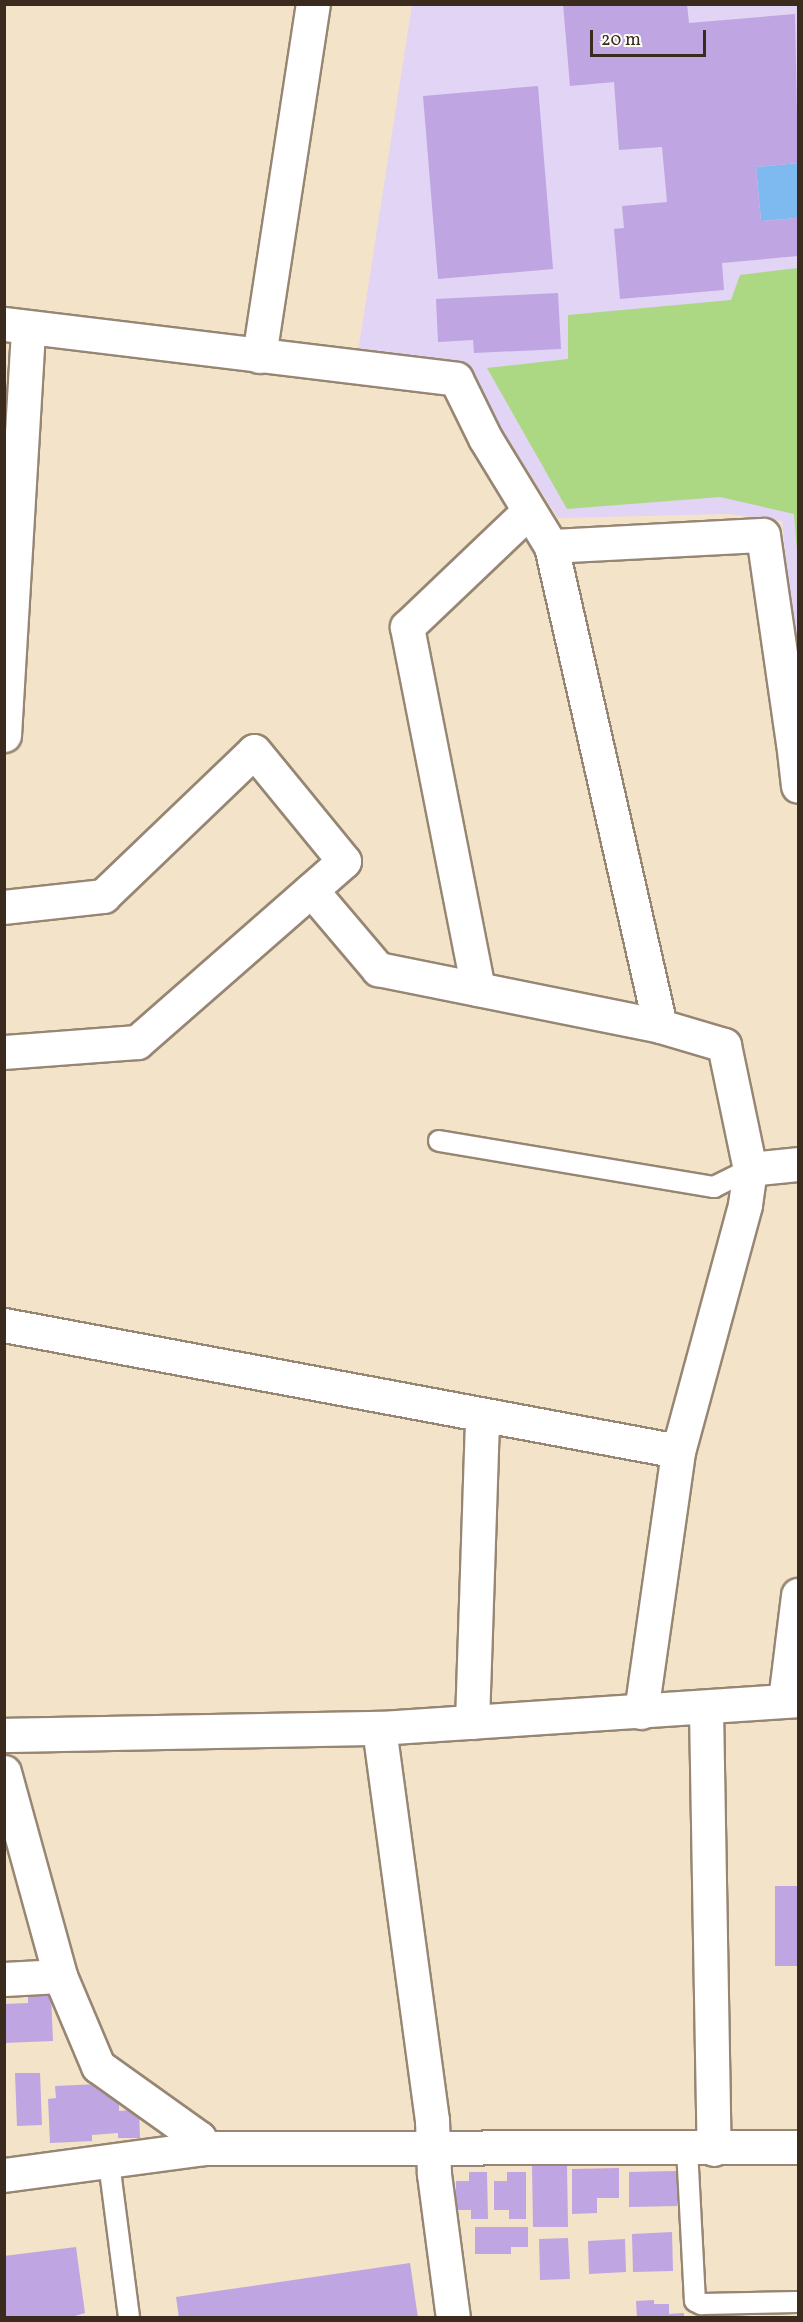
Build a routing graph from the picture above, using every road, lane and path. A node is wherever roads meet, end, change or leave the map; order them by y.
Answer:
1 (313, 4) edge
2 (16, 326) edge
3 (259, 356) junction
4 (529, 512) junction
5 (551, 546) junction
6 (6, 629) edge
7 (4, 735) edge
8 (796, 742) edge
9 (798, 786) edge
10 (311, 890) junction
11 (4, 907) edge
12 (478, 989) junction
13 (660, 1026) junction
14 (4, 1052) edge
15 (440, 1141) dead end
16 (798, 1164) edge
17 (750, 1169) junction
18 (4, 1325) edge
19 (482, 1417) junction
20 (678, 1451) junction
21 (798, 1595) edge
22 (791, 1700) edge
23 (706, 1709) junction
24 (641, 1712) junction
25 (472, 1722) junction
26 (379, 1728) junction
27 (4, 1735) edge
28 (4, 1772) edge
29 (60, 1976) junction
30 (4, 1979) edge
31 (798, 2147) edge
32 (203, 2148) junction
33 (433, 2148) junction
34 (701, 2149) junction
35 (109, 2163) junction
36 (4, 2175) edge
37 (798, 2302) edge
38 (129, 2318) edge
39 (453, 2318) edge

1 - 3 street
2 - 3 street
2 - 6 street
3 - 4 street
4 - 5 street
4 - 12 street
5 - 8 street
5 - 13 street
6 - 7 street
8 - 9 street
10 - 11 street
10 - 12 street
10 - 14 street
12 - 13 street
13 - 17 street
15 - 17 lane
16 - 17 street
17 - 20 street
18 - 19 street
19 - 20 street
19 - 25 street
20 - 24 street
21 - 22 street
22 - 23 street
23 - 24 street
23 - 34 street
24 - 25 street
25 - 26 street
26 - 27 street
26 - 33 street
28 - 29 street
29 - 30 street
29 - 32 street
31 - 34 street
32 - 33 street
32 - 35 street
33 - 34 street
33 - 39 street
34 - 37 lane
35 - 36 street
35 - 38 lane

